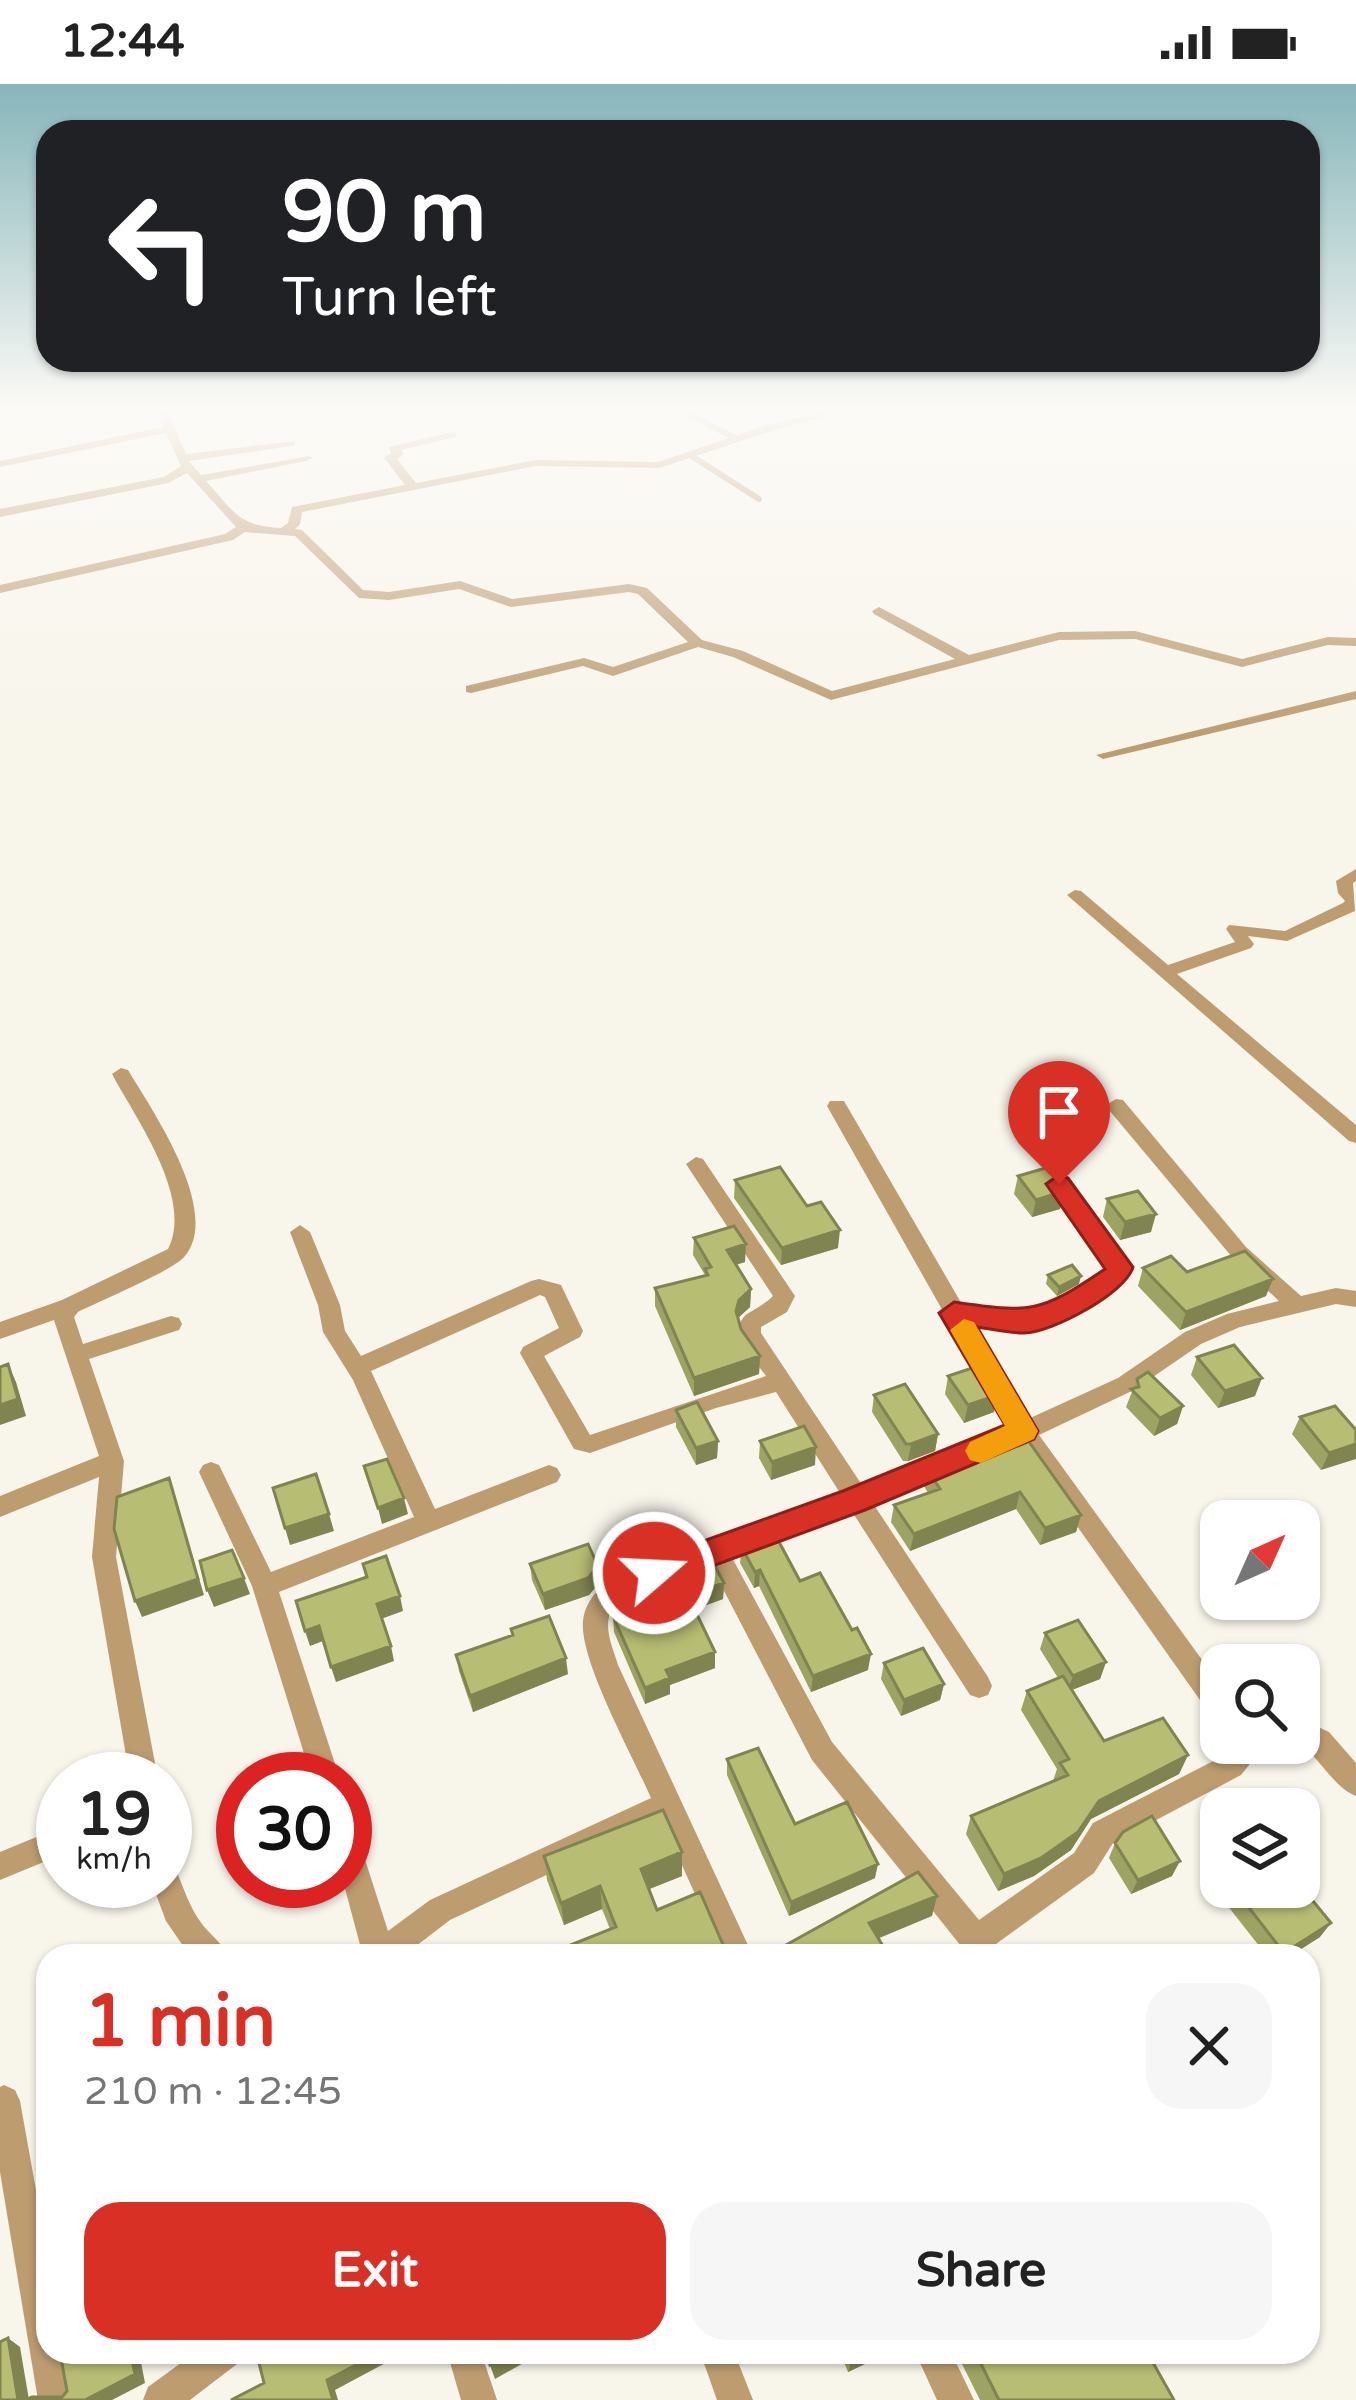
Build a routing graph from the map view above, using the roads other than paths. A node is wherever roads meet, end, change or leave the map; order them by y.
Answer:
1 (239, 521) edge
2 (294, 521) edge
3 (244, 526) junction
4 (285, 531) junction
5 (0, 589) edge
6 (879, 611) dead end
7 (1356, 641) edge
8 (697, 643) junction
9 (969, 661) junction
10 (471, 688) dead end
11 (1356, 695) edge
12 (1103, 755) dead end
13 (1356, 874) edge
14 (1075, 896) dead end
15 (1165, 972) junction
16 (121, 1074) dead end
17 (1116, 1105) dead end
18 (837, 1106) dead end
19 (1356, 1136) edge
20 (696, 1164) dead end
21 (1059, 1184) edge
22 (300, 1232) dead end
23 (1356, 1300) edge
24 (70, 1306) junction
25 (1298, 1306) junction
26 (954, 1313) junction
27 (171, 1324) dead end
28 (0, 1331) edge
29 (75, 1355) junction
30 (357, 1366) junction
31 (780, 1382) junction
32 (1023, 1431) junction
33 (112, 1461) junction
34 (211, 1472) dead end
35 (549, 1475) dead end
36 (854, 1500) junction
37 (0, 1507) edge
38 (429, 1522) junction
39 (716, 1552) junction
40 (265, 1586) junction
41 (1200, 1679) edge
42 (979, 1686) dead end
43 (1320, 1742) edge
44 (139, 1752) edge
45 (317, 1752) edge
46 (1233, 1764) edge
47 (1356, 1784) edge
48 (670, 1803) junction
49 (36, 1851) edge
50 (0, 1866) edge
51 (177, 1908) edge
52 (365, 1908) edge
53 (198, 1944) edge
54 (376, 1944) edge
55 (393, 1944) edge
56 (733, 1944) edge
57 (978, 1944) edge
58 (986, 1944) edge
59 (4, 2101) dead end
60 (36, 2285) edge
61 (50, 2364) edge
62 (209, 2364) edge
63 (468, 2364) edge
64 (722, 2364) edge
65 (938, 2364) edge
66 (56, 2400) edge
67 (161, 2400) edge
68 (479, 2400) edge
69 (735, 2400) edge
70 (956, 2400) edge

1 - 3 street
2 - 4 street
3 - 4 street
3 - 5 street
4 - 8 street
6 - 9 street
7 - 9 street
8 - 9 street
8 - 10 street
11 - 12 street
13 - 15 street
14 - 15 street
15 - 19 street
16 - 24 street
17 - 25 street
18 - 26 street
20 - 31 street
21 - 26 street
22 - 30 street
23 - 25 street
24 - 28 street
24 - 29 street
25 - 32 street
26 - 32 street
27 - 29 street
29 - 33 street
30 - 31 street
30 - 38 street
31 - 36 street
32 - 36 street
32 - 41 street
33 - 37 street
33 - 44 street
34 - 40 street
35 - 38 street
36 - 39 street
36 - 42 street
38 - 40 street
39 - 48 street
39 - 57 street
40 - 45 street
43 - 47 street
46 - 58 street
48 - 55 street
48 - 56 street
49 - 50 street
51 - 53 street
52 - 54 street
59 - 60 street
61 - 66 street
62 - 67 street
63 - 68 street
64 - 69 street
65 - 70 street

